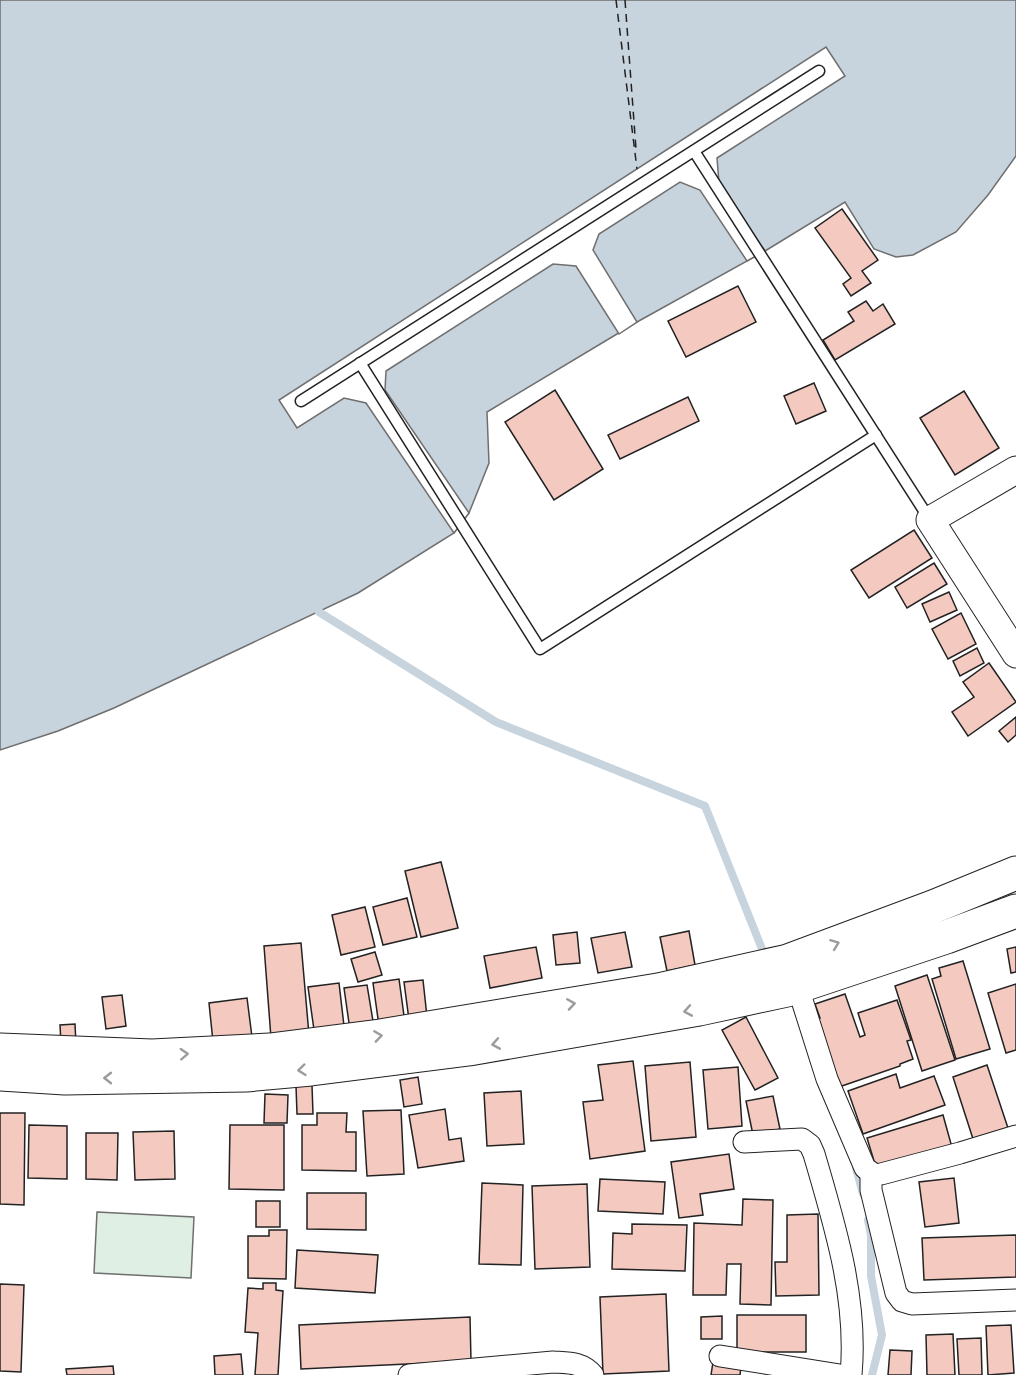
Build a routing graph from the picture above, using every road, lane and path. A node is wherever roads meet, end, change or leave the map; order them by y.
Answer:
1 (819, 71) dead end
2 (694, 151) junction
3 (360, 363) junction
4 (301, 401) dead end
5 (876, 435) junction
6 (1016, 470) edge
7 (930, 520) junction
8 (1016, 654) edge
9 (1016, 873) edge
10 (933, 907) junction
11 (1016, 911) edge
12 (946, 937) junction
13 (789, 975) junction
14 (741, 987) junction
15 (0, 1050) edge
16 (0, 1074) edge
17 (1016, 1136) edge
18 (744, 1142) dead end
19 (871, 1173) junction
20 (1016, 1300) edge
21 (720, 1356) dead end
22 (409, 1375) edge
23 (593, 1375) edge
24 (840, 1375) edge
25 (851, 1375) edge

1 - 2 lane
2 - 3 lane
2 - 5 lane
3 - 4 lane
3 - 5 lane
5 - 7 lane
6 - 7 street
7 - 8 street
9 - 10 highway
10 - 12 highway
13 -> 10 highway
11 - 12 highway
12 - 13 highway
13 - 14 highway
13 - 19 street
15 -> 14 highway
14 -> 16 highway
17 - 19 street
18 - 25 street
19 - 20 street
21 - 24 street
22 - 23 street

